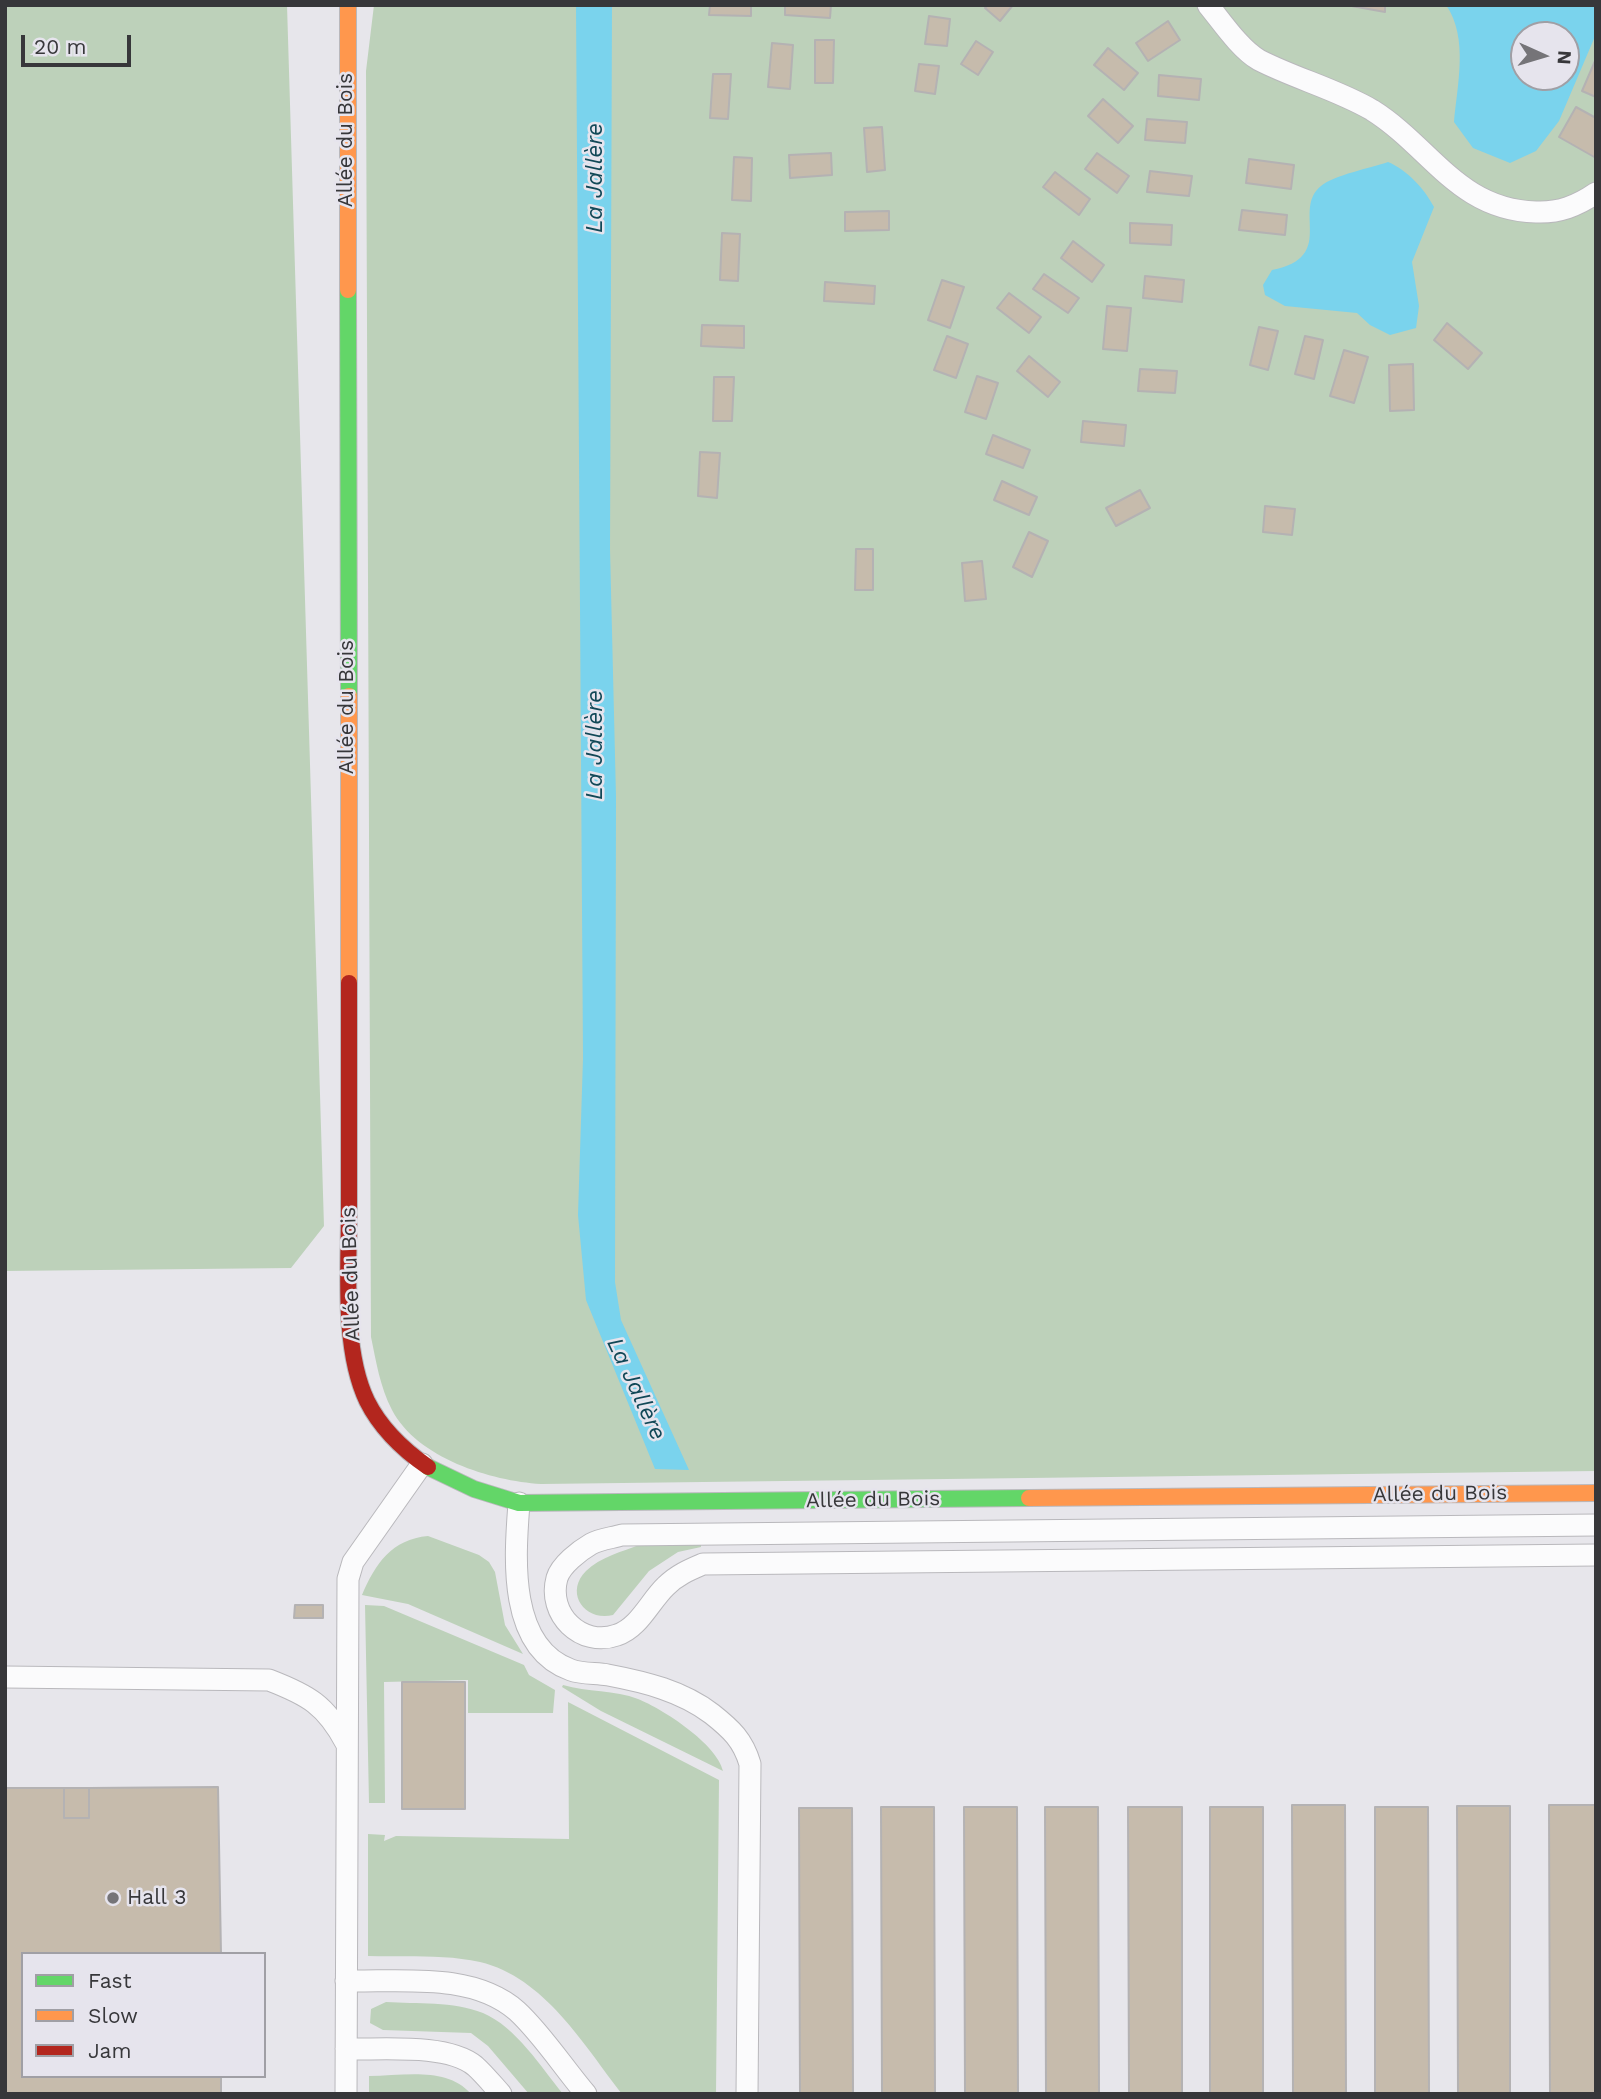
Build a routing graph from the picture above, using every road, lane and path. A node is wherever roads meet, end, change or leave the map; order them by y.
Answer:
1 (348, 5) edge
2 (1208, 5) edge
3 (1596, 193) edge
4 (422, 1464) junction
5 (1596, 1493) edge
6 (519, 1503) junction
7 (1596, 1525) edge
8 (1596, 1555) edge
9 (5, 1677) edge
10 (346, 1745) junction
11 (346, 1981) junction
12 (346, 2049) junction
13 (346, 2094) edge
14 (501, 2094) edge
15 (586, 2094) edge
16 (747, 2094) edge

1 - 4 street, Allée du Bois
2 - 3 lane
4 - 6 street, Allée du Bois
4 - 10 lane
5 - 6 street, Allée du Bois
6 - 16 lane
7 - 8 lane
9 - 10 lane
10 - 11 lane
11 - 12 lane
11 - 15 lane
12 - 13 lane
12 - 14 lane

